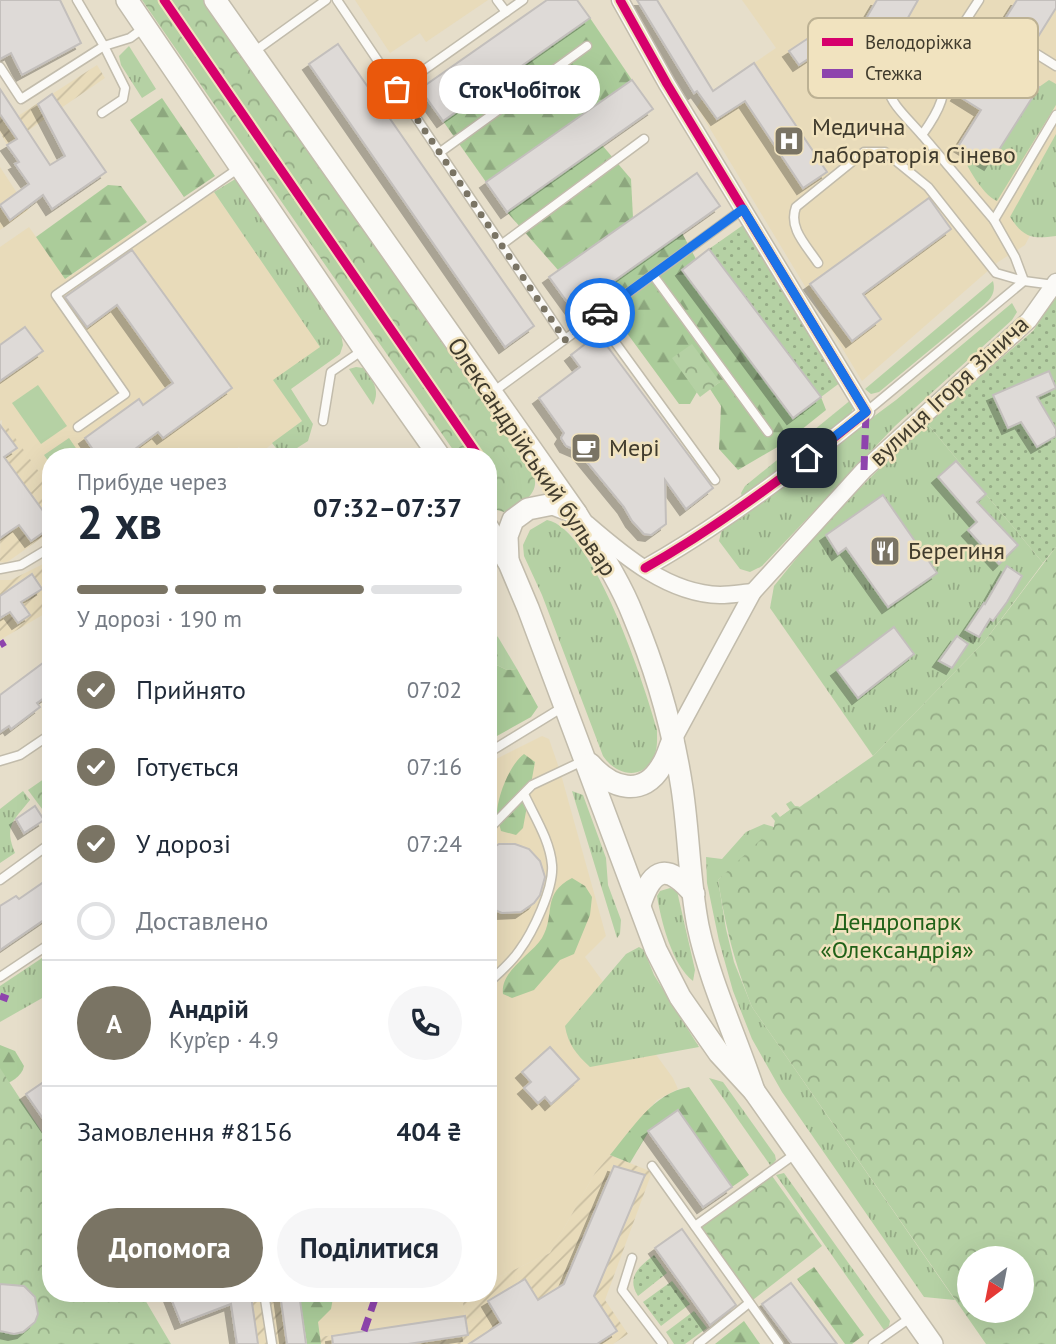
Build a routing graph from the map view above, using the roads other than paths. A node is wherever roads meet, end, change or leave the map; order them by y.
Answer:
1 (77, 0) edge
2 (127, 0) edge
3 (215, 0) edge
4 (326, 0) edge
5 (337, 0) edge
6 (497, 0) edge
7 (523, 0) edge
8 (620, 0) edge
9 (979, 0) edge
10 (506, 12) junction
11 (967, 18) edge
12 (145, 27) junction
13 (104, 46) junction
14 (587, 46) dead end
15 (251, 53) junction
16 (1038, 55) edge
17 (1056, 66) edge
18 (0, 67) edge
19 (397, 89) junction
20 (891, 98) edge
21 (942, 98) edge
22 (102, 113) dead end
23 (1056, 114) edge
24 (922, 135) junction
25 (644, 139) dead end
26 (439, 153) junction
27 (242, 166) junction
28 (743, 209) junction
29 (994, 220) junction
30 (501, 245) junction
31 (818, 262) dead end
32 (653, 275) junction
33 (1024, 281) junction
34 (1055, 283) edge
35 (596, 316) junction
36 (565, 340) junction
37 (364, 349) junction
38 (491, 393) junction
39 (866, 412) junction
40 (323, 421) dead end
41 (78, 427) dead end
42 (768, 432) dead end
43 (434, 448) edge
44 (715, 480) dead end
45 (576, 513) junction
46 (497, 543) edge
47 (42, 552) edge
48 (509, 564) junction
49 (645, 568) junction
50 (0, 569) edge
51 (753, 592) junction
52 (565, 706) junction
53 (42, 740) edge
54 (673, 740) junction
55 (497, 748) edge
56 (586, 760) junction
57 (0, 761) edge
58 (524, 793) junction
59 (497, 821) edge
60 (42, 850) edge
61 (0, 880) edge
62 (694, 894) junction
63 (640, 905) junction
64 (42, 949) edge
65 (497, 974) edge
66 (0, 977) edge
67 (754, 1091) junction
68 (798, 1153) junction
69 (652, 1166) dead end
70 (695, 1226) junction
71 (632, 1258) dead end
72 (265, 1302) edge
73 (749, 1303) junction
74 (913, 1316) junction
75 (272, 1344) edge
76 (663, 1344) edge
77 (698, 1344) edge
78 (779, 1344) edge
79 (873, 1344) edge
80 (932, 1344) edge

1 - 13 lane
2 - 12 main road
3 - 15 main road, Олександрійський бульвар
4 - 15 lane
5 - 19 lane
6 - 10 lane
7 - 10 lane
8 - 28 street
9 - 11 lane
10 - 19 lane
12 - 13 lane
12 - 27 main road
13 - 18 lane
13 - 22 lane
14 - 26 lane
15 - 38 main road, Олександрійський бульвар
16 - 17 lane
19 - 26 lane
20 - 24 lane
21 - 24 lane
23 - 29 lane
24 - 29 lane
25 - 30 lane
26 - 30 lane
27 - 37 main road
27 - 41 lane
28 - 32 lane
28 - 39 street
29 - 33 lane
30 - 36 lane
31 - 33 lane
32 - 35 lane
32 - 42 lane
33 - 34 lane
33 - 39 lane
34 - 51 street, вулиця Ігоря Зінича
35 - 36 lane
35 - 44 lane
36 - 38 lane
37 - 40 lane
37 - 43 main road
38 - 45 main road, Олександрійський бульвар
39 - 49 street
45 - 48 main road
45 - 49 street
45 - 54 main road, Олександрійський бульвар
46 - 48 main road, Олександрійський бульвар
47 - 50 lane
48 - 52 main road, Олександрійський бульвар
49 - 51 street
51 - 54 street, вулиця Ігоря Зінича
52 - 55 lane
52 - 56 main road, Олександрійський бульвар
53 - 57 lane
54 - 56 main road
54 - 62 main road, Олександрійський бульвар
56 - 58 lane
56 - 63 main road, Олександрійський бульвар
58 - 59 lane
58 - 65 lane
60 - 61 lane
62 - 63 main road
62 - 67 main road, Олександрійський бульвар
63 - 67 main road, Олександрійський бульвар
64 - 66 lane
67 - 68 main road, Олександрійський бульвар
68 - 70 lane
68 - 74 main road, Олександрійський бульвар
69 - 70 lane
70 - 73 lane
71 - 76 lane
72 - 75 lane
73 - 77 lane
73 - 78 lane
74 - 79 lane
74 - 80 main road, Олександрійський бульвар

